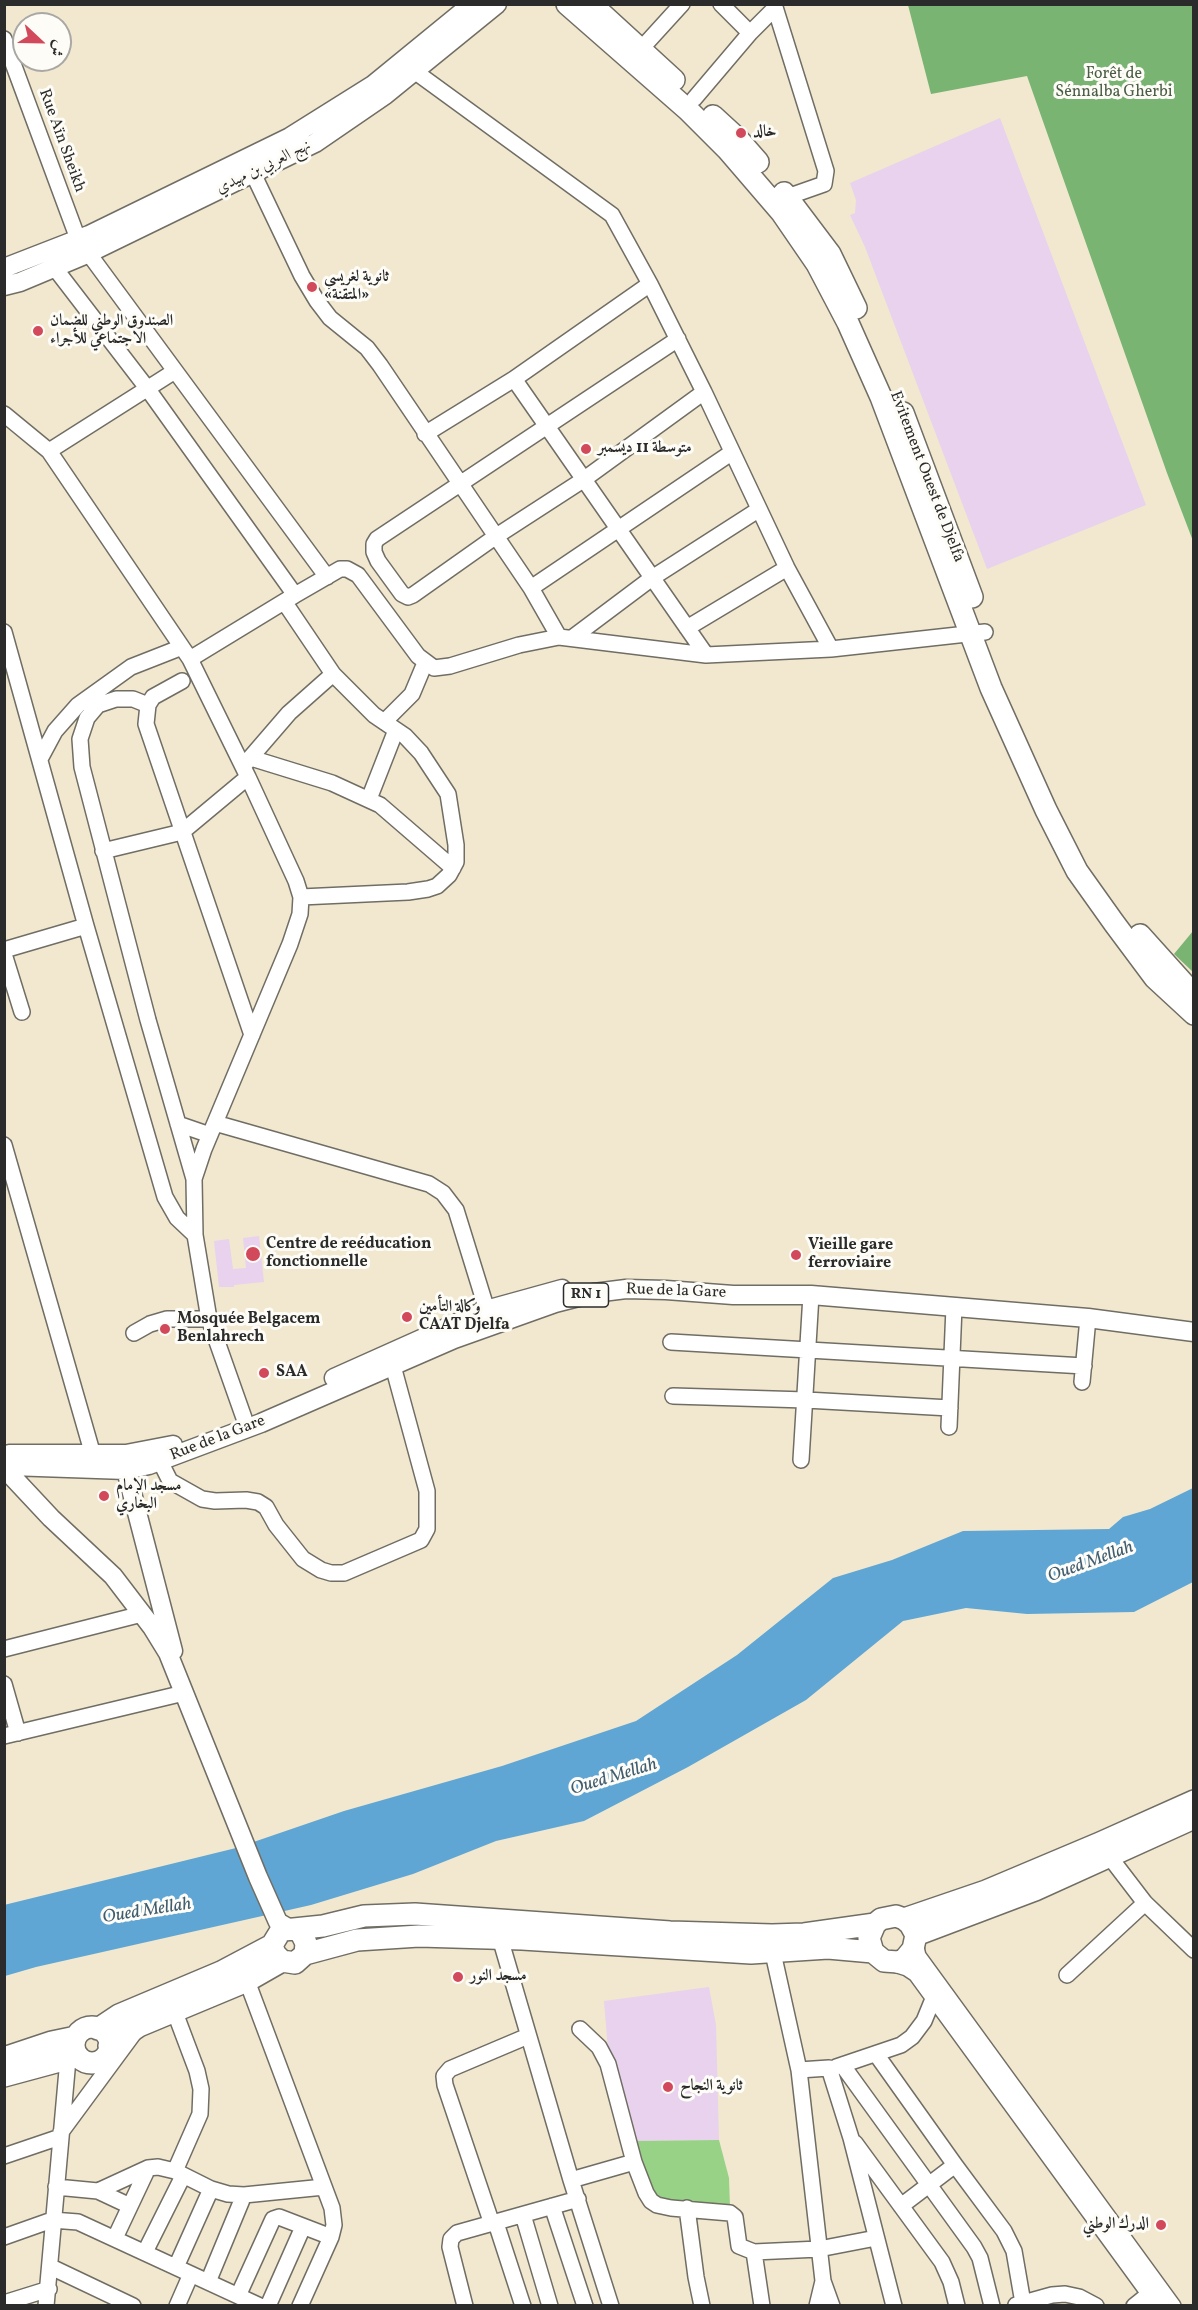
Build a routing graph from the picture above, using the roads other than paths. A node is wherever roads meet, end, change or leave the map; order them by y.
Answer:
1 (472, 4) edge
2 (498, 4) edge
3 (567, 4) edge
4 (591, 4) edge
5 (682, 4) edge
6 (721, 4) edge
7 (775, 6) edge
8 (750, 33) junction
9 (4, 39) edge
10 (641, 49) junction
11 (408, 67) junction
12 (694, 99) junction
13 (250, 167) junction
14 (787, 197) junction
15 (83, 247) junction
16 (54, 267) junction
17 (4, 268) edge
18 (650, 284) junction
19 (4, 286) edge
20 (678, 339) junction
21 (175, 371) junction
22 (514, 379) junction
23 (147, 388) junction
24 (704, 392) junction
25 (4, 414) edge
26 (546, 426) junction
27 (425, 434) junction
28 (49, 451) junction
29 (731, 453) junction
30 (583, 480) junction
31 (459, 483) junction
32 (758, 510) junction
33 (617, 528) junction
34 (495, 537) junction
35 (787, 568) junction
36 (327, 577) junction
37 (652, 578) junction
38 (531, 588) junction
39 (290, 599) junction
40 (687, 628) junction
41 (4, 632) edge
42 (979, 633) junction
43 (566, 638) junction
44 (831, 649) junction
45 (186, 653) junction
46 (706, 655) junction
47 (425, 663) junction
48 (333, 674) junction
49 (182, 681) dead end
50 (148, 705) junction
51 (390, 726) junction
52 (40, 759) junction
53 (247, 767) junction
54 (369, 799) junction
55 (182, 832) junction
56 (103, 852) junction
57 (453, 868) junction
58 (301, 897) junction
59 (86, 926) junction
60 (4, 952) edge
61 (1155, 978) junction
62 (1194, 995) edge
63 (22, 1012) dead end
64 (1194, 1014) edge
65 (1194, 1021) edge
66 (252, 1035) junction
67 (178, 1124) junction
68 (212, 1129) junction
69 (4, 1145) edge
70 (194, 1179) junction
71 (195, 1235) junction
72 (811, 1295) junction
73 (954, 1307) junction
74 (1088, 1317) junction
75 (489, 1318) junction
76 (209, 1319) junction
77 (1194, 1320) edge
78 (1194, 1332) edge
79 (134, 1333) dead end
80 (671, 1342) dead end
81 (809, 1351) junction
82 (953, 1357) junction
83 (393, 1366) junction
84 (1084, 1366) junction
85 (1082, 1382) dead end
86 (673, 1396) dead end
87 (806, 1400) junction
88 (950, 1408) junction
89 (247, 1423) junction
90 (949, 1427) dead end
91 (93, 1455) junction
92 (801, 1460) dead end
93 (160, 1461) junction
94 (7, 1462) edge
95 (126, 1470) junction
96 (4, 1490) edge
97 (51, 1518) junction
98 (142, 1614) junction
99 (4, 1649) edge
100 (4, 1683) edge
101 (184, 1693) junction
102 (11, 1734) edge
103 (1194, 1801) edge
104 (1194, 1818) edge
105 (1109, 1856) junction
106 (1145, 1903) junction
107 (875, 1924) junction
108 (912, 1932) junction
109 (282, 1937) junction
110 (500, 1938) junction
111 (1194, 1950) edge
112 (873, 1952) junction
113 (773, 1953) junction
114 (891, 1963) junction
115 (1067, 1975) dead end
116 (247, 1981) junction
117 (933, 1999) junction
118 (174, 2010) junction
119 (139, 2026) junction
120 (580, 2029) dead end
121 (528, 2036) junction
122 (104, 2037) junction
123 (74, 2051) junction
124 (876, 2054) junction
125 (4, 2058) edge
126 (836, 2067) junction
127 (799, 2070) junction
128 (4, 2076) edge
129 (61, 2135) junction
130 (851, 2138) junction
131 (4, 2156) edge
132 (634, 2162) junction
133 (955, 2165) junction
134 (148, 2168) junction
135 (179, 2173) junction
136 (571, 2180) junction
137 (929, 2184) junction
138 (56, 2187) junction
139 (324, 2187) junction
140 (211, 2189) junction
141 (98, 2191) junction
142 (244, 2195) junction
143 (578, 2199) junction
144 (130, 2206) junction
145 (552, 2206) junction
146 (901, 2206) junction
147 (687, 2208) junction
148 (523, 2215) junction
149 (52, 2220) junction
150 (494, 2223) junction
151 (303, 2227) junction
152 (4, 2237) edge
153 (331, 2237) junction
154 (115, 2238) junction
155 (876, 2238) junction
156 (819, 2249) junction
157 (145, 2252) junction
158 (754, 2252) junction
159 (51, 2266) junction
160 (176, 2267) junction
161 (191, 2274) junction
162 (824, 2281) junction
163 (208, 2282) junction
164 (49, 2289) junction
165 (238, 2296) junction
166 (1153, 2300) edge
167 (611, 2303) edge
168 (4, 2304) edge
169 (1019, 2304) edge
170 (46, 2306) edge
171 (133, 2306) edge
172 (177, 2306) edge
173 (260, 2306) edge
174 (268, 2306) edge
175 (300, 2306) edge
176 (465, 2306) edge
177 (523, 2306) edge
178 (550, 2306) edge
179 (585, 2306) edge
180 (591, 2306) edge
181 (702, 2306) edge
182 (762, 2306) edge
183 (817, 2306) edge
184 (832, 2306) edge
185 (894, 2306) edge
186 (957, 2306) edge
187 (992, 2306) edge
188 (1096, 2306) edge
189 (1134, 2306) edge
190 (1173, 2306) edge

1 - 11 main road, نهج العربي بن مهيدي
2 - 11 main road, نهج العربي بن مهيدي
3 - 42 highway, Evitement Ouest de Djelfa
4 - 10 highway, Evitement Ouest de Djelfa
5 - 10 street
6 - 8 street
7 - 8 street
7 - 14 street
8 - 12 street
9 - 15 street, Rue Aïn Sheikh
10 - 12 highway, Evitement Ouest de Djelfa
11 - 13 main road, نهج العربي بن مهيدي
11 - 18 street
12 - 14 highway, Evitement Ouest de Djelfa
13 - 15 main road, نهج العربي بن مهيدي
13 - 27 street
14 - 42 highway, Evitement Ouest de Djelfa
15 - 16 main road, نهج العربي بن مهيدي
15 - 17 main road, نهج العربي بن مهيدي
15 - 21 street, Rue Aïn Sheikh
16 - 19 main road, نهج العربي بن مهيدي
16 - 23 street
18 - 20 street
18 - 22 street
20 - 24 street
20 - 26 street
21 - 23 street
21 - 36 street, Rue Aïn Sheikh
22 - 26 street
22 - 27 street
23 - 28 street
23 - 39 street
24 - 29 street
24 - 30 street
25 - 28 street
26 - 30 street
26 - 31 street
27 - 31 street
28 - 45 street
29 - 32 street
29 - 33 street
30 - 33 street
30 - 34 street
31 - 34 street
31 - 34 street
32 - 35 street
32 - 37 street
33 - 37 street
33 - 38 street
34 - 38 street
35 - 40 street
35 - 44 street
36 - 39 street
36 - 47 street
37 - 40 street
37 - 43 street
38 - 43 street
39 - 45 street
39 - 48 street
40 - 46 street
41 - 52 street
42 - 44 street
42 - 61 highway
42 - 62 highway, Evitement Ouest de Djelfa
43 - 46 street
43 - 47 street
44 - 46 street
45 - 52 street
45 - 53 street
47 - 51 street
48 - 51 street
48 - 53 street
49 - 50 street
50 - 55 street
50 - 56 street
51 - 54 street
51 - 57 street
52 - 59 street
53 - 54 street
53 - 55 street
53 - 58 street
54 - 57 street
55 - 56 street
55 - 66 street
56 - 67 street
57 - 58 street
58 - 66 street
59 - 60 street
59 - 71 street
60 - 63 street
61 - 64 highway
61 - 65 highway
66 - 68 street
67 - 68 street
67 - 70 street
68 - 70 street
68 - 75 street
69 - 91 street
70 - 71 street
71 - 76 street
72 - 73 main road, Rue de la Gare / RN 1
72 - 75 main road, Rue de la Gare / RN 1
72 - 81 street
73 - 74 main road, Rue de la Gare / RN 1
73 - 82 street
74 - 78 main road, Rue de la Gare / RN 1
74 - 84 street
75 - 77 main road, Rue de la Gare / RN 1
75 - 83 main road, Rue de la Gare / RN 1
75 - 89 main road, Rue de la Gare / RN 1
76 - 79 street
76 - 89 street
80 - 81 street
81 - 82 street
81 - 87 street
82 - 84 street
82 - 88 street
83 - 89 main road, Rue de la Gare / RN 1
83 - 93 street
84 - 85 street
86 - 87 street
87 - 88 street
87 - 92 street
88 - 90 street
89 - 91 main road, Rue de la Gare / RN 1
89 - 93 main road, Rue de la Gare / RN 1
91 - 94 main road, Rue de la Gare / RN 1
93 - 95 main road, Rue de la Gare / RN 1
94 - 95 main road, Rue de la Gare / RN 1
94 - 97 main road
95 - 101 main road
96 - 97 main road
97 - 98 main road
98 - 99 street
98 - 101 main road
100 - 102 street
101 - 102 street
101 - 109 main road
103 - 108 highway
104 - 105 highway
105 - 106 street
105 - 108 highway
106 - 111 street
106 - 115 street
107 - 108 highway
107 - 109 highway
107 - 112 highway
108 - 114 highway
108 - 190 street
109 - 110 highway
109 - 116 highway
109 - 122 highway
110 - 113 highway
110 - 121 street
112 - 113 highway
112 - 114 highway
113 - 127 street
114 - 117 street
116 - 118 highway
116 - 139 street
117 - 124 street
117 - 166 street
118 - 119 highway
118 - 135 street
119 - 122 highway
119 - 129 street
120 - 132 street
121 - 136 street
121 - 150 street
122 - 123 highway
122 - 123 highway
123 - 125 highway
123 - 128 highway
123 - 129 street
124 - 126 street
124 - 133 street
126 - 127 street
126 - 130 street
126 - 137 street
127 - 156 street
129 - 131 street
129 - 138 street
130 - 146 street
130 - 155 street
132 - 136 street
132 - 147 street
133 - 137 street
133 - 169 street
134 - 135 street
134 - 141 street
134 - 144 street
135 - 140 street
135 - 157 street
136 - 143 street
137 - 146 street
137 - 187 street
138 - 141 street
138 - 149 street
139 - 142 street
139 - 153 street
140 - 142 street
140 - 160 street
141 - 144 street
142 - 163 street
143 - 145 street
143 - 167 street
144 - 154 street
145 - 148 street
145 - 179 street
146 - 186 street
147 - 158 street
147 - 181 street
148 - 150 street
148 - 178 street
149 - 152 street
149 - 154 street
149 - 159 street
150 - 176 street
150 - 177 street
151 - 153 street
151 - 165 street
151 - 174 street
153 - 175 street
154 - 157 street
155 - 156 street
155 - 185 street
156 - 158 street
156 - 162 street
157 - 160 street
158 - 182 street
159 - 164 street
159 - 171 street
160 - 161 street
161 - 163 street
161 - 172 street
162 - 183 street
162 - 184 street
163 - 165 street
164 - 168 street
164 - 170 street
165 - 173 street
166 - 189 street
167 - 180 street
169 - 188 street

